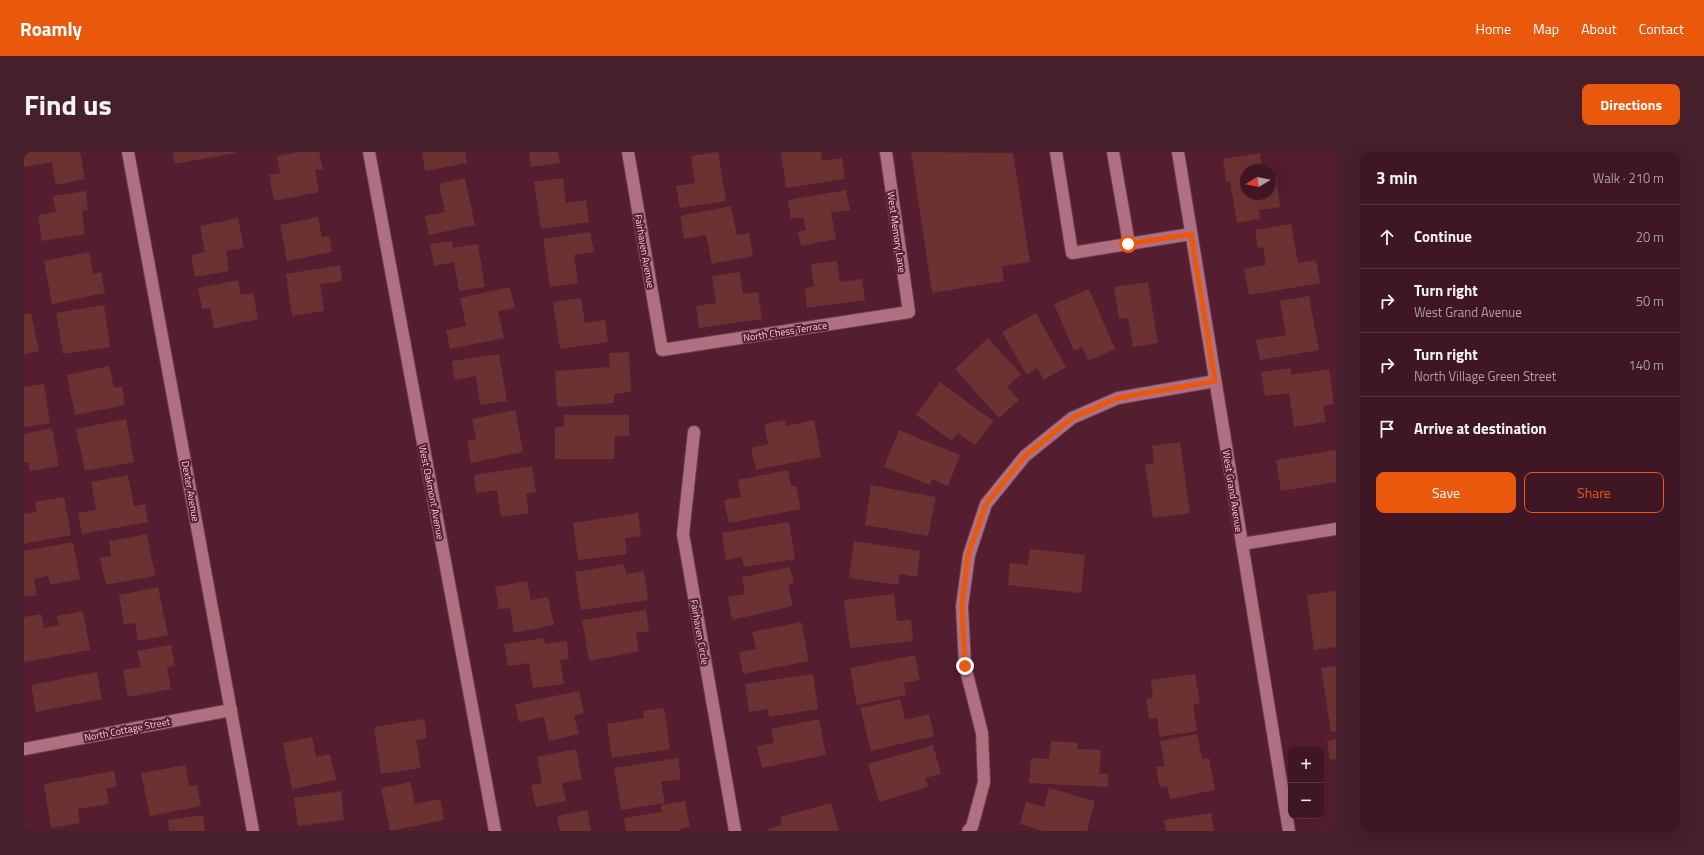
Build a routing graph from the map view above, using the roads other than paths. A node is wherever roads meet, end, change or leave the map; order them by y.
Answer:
1 (128, 152) edge
2 (369, 152) edge
3 (628, 152) edge
4 (886, 152) edge
5 (1056, 152) edge
6 (1113, 152) edge
7 (1178, 152) edge
8 (1191, 234) junction
9 (1128, 244) junction
10 (909, 312) joint
11 (662, 350) joint
12 (1215, 381) junction
13 (694, 432) dead end
14 (1336, 529) edge
15 (1242, 544) junction
16 (231, 710) junction
17 (24, 749) edge
18 (252, 831) edge
19 (495, 831) edge
20 (735, 831) edge
21 (968, 831) edge
22 (1289, 831) edge

1 - 16 street, Dexter Avenue
2 - 19 street, West Oakmont Avenue
3 - 11 street, Fairhaven Avenue
4 - 10 street, West Memory Lane
5 - 9 street
6 - 9 street
7 - 8 street, West Grand Avenue
8 - 9 street
8 - 12 street, West Grand Avenue
10 - 11 street, North Chess Terrace
12 - 15 street, West Grand Avenue
12 - 21 street
13 - 20 street, Fairhaven Circle
14 - 15 street
15 - 22 street, West Grand Avenue
16 - 17 street, North Cottage Street
16 - 18 street, Dexter Avenue

